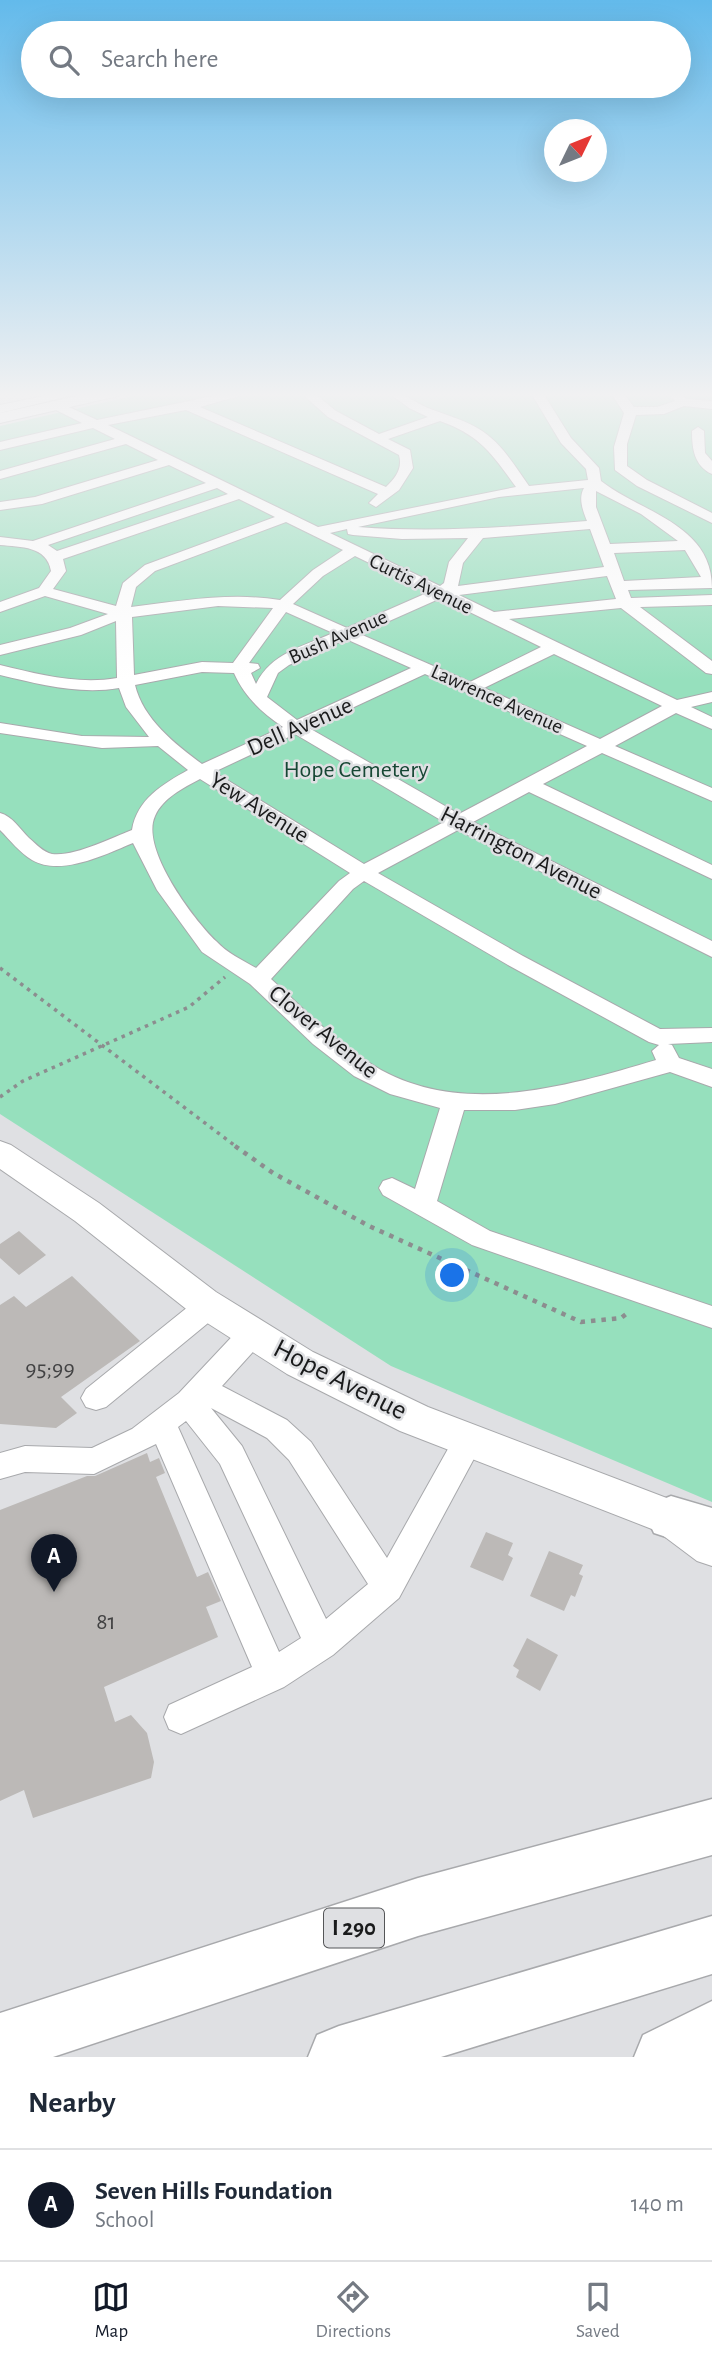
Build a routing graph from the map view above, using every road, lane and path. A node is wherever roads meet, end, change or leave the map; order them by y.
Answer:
1 (76, 489) edge
2 (202, 489) edge
3 (227, 489) edge
4 (378, 489) edge
5 (390, 489) edge
6 (524, 489) edge
7 (589, 489) edge
8 (605, 489) edge
9 (653, 489) edge
10 (387, 493) junction
11 (238, 495) junction
12 (0, 506) edge
13 (285, 518) junction
14 (712, 519) edge
15 (356, 522) junction
16 (596, 524) junction
17 (340, 528) junction
18 (314, 532) junction
19 (479, 534) junction
20 (0, 541) edge
21 (34, 545) junction
22 (690, 545) junction
23 (605, 549) junction
24 (353, 551) junction
25 (55, 557) junction
26 (612, 571) junction
27 (710, 576) edge
28 (620, 586) junction
29 (44, 591) junction
30 (440, 593) junction
31 (712, 600) edge
32 (693, 601) junction
33 (625, 603) junction
34 (282, 605) junction
35 (0, 607) edge
36 (123, 613) junction
37 (712, 614) edge
38 (489, 617) junction
39 (344, 632) junction
40 (553, 648) junction
41 (0, 650) edge
42 (239, 666) junction
43 (425, 668) junction
44 (712, 669) edge
45 (0, 670) edge
46 (271, 670) junction
47 (126, 683) junction
48 (470, 688) junction
49 (712, 697) edge
50 (258, 698) junction
51 (676, 706) junction
52 (712, 724) edge
53 (0, 728) edge
54 (298, 728) junction
55 (164, 740) junction
56 (603, 745) junction
57 (201, 771) junction
58 (712, 777) edge
59 (527, 784) junction
60 (704, 792) edge
61 (0, 819) edge
62 (458, 822) junction
63 (141, 834) junction
64 (363, 873) junction
65 (712, 873) edge
66 (712, 950) edge
67 (237, 966) junction
68 (0, 968) edge
69 (258, 979) junction
70 (711, 1032) edge
71 (657, 1037) junction
72 (101, 1045) junction
73 (670, 1064) junction
74 (710, 1078) edge
75 (0, 1097) edge
76 (454, 1101) junction
77 (0, 1153) edge
78 (392, 1188) dead end
79 (423, 1205) junction
80 (649, 1296) junction
81 (209, 1306) junction
82 (712, 1317) edge
83 (252, 1334) junction
84 (196, 1396) junction
85 (96, 1398) dead end
86 (162, 1423) junction
87 (469, 1440) junction
88 (8, 1458) edge
89 (691, 1524) edge
90 (712, 1547) edge
91 (387, 1587) junction
92 (321, 1644) junction
93 (272, 1675) junction
94 (180, 1717) dead end
95 (712, 1827) edge
96 (712, 1945) edge
97 (712, 2032) edge
98 (0, 2044) edge
99 (339, 2057) edge
100 (665, 2057) edge

1 - 12 lane
2 - 21 lane
3 - 11 lane, Curtis Avenue
4 - 10 lane
5 - 10 lane
6 - 15 lane
7 - 16 lane
8 - 22 lane
9 - 14 lane
10 - 15 lane
11 - 13 lane, Curtis Avenue
11 - 25 lane
13 - 18 lane, Curtis Avenue
13 - 36 lane, Yew Avenue
15 - 17 lane
16 - 19 lane
16 - 23 lane
17 - 18 lane
17 - 19 lane
18 - 24 lane, Curtis Avenue
19 - 30 lane
20 - 21 lane
21 - 25 lane
22 - 23 lane
22 - 27 lane
23 - 26 lane
24 - 30 lane, Curtis Avenue
24 - 34 lane
25 - 29 lane
26 - 28 lane
26 - 30 lane, Bush Avenue
27 - 28 lane
28 - 33 lane
29 - 35 lane
29 - 36 lane
30 - 38 lane, Curtis Avenue
30 - 39 lane, Bush Avenue
31 - 32 lane
32 - 33 lane
32 - 37 lane
33 - 38 lane
33 - 44 lane
34 - 36 lane, Lawrence Avenue
34 - 39 lane, Lawrence Avenue
34 - 42 lane
36 - 41 lane
36 - 47 lane, Yew Avenue
38 - 40 lane, Curtis Avenue
39 - 43 lane, Lawrence Avenue
39 - 46 lane, Bush Avenue
40 - 48 lane
40 - 51 lane, Curtis Avenue
42 - 46 lane, Bush Avenue
42 - 47 lane, Bush Avenue
42 - 50 lane, Harrington Avenue
43 - 48 lane, Lawrence Avenue
43 - 54 lane, Dell Avenue
45 - 47 lane, Bush Avenue
46 - 50 lane, Bush Avenue
47 - 55 lane, Yew Avenue
48 - 56 lane, Lawrence Avenue
49 - 51 lane, Clover Avenue
50 - 54 lane, Harrington Avenue
51 - 52 lane, Curtis Avenue
51 - 56 lane, Clover Avenue
53 - 55 lane
54 - 57 lane, Dell Avenue
54 - 62 lane, Harrington Avenue
55 - 57 lane, Yew Avenue
56 - 59 lane, Clover Avenue
56 - 60 lane, Lawrence Avenue
57 - 63 lane, Dell Avenue
57 - 64 lane, Yew Avenue
58 - 60 lane
59 - 62 lane, Clover Avenue
59 - 65 lane
61 - 63 lane
62 - 64 lane, Clover Avenue
62 - 66 lane, Harrington Avenue
63 - 67 lane
64 - 69 lane, Clover Avenue
64 - 71 lane, Yew Avenue
67 - 69 lane
67 - 72 path
68 - 72 path
69 - 76 lane, Clover Avenue
70 - 71 lane
70 - 74 lane
71 - 73 lane
72 - 75 path
72 - 80 path
73 - 74 lane
73 - 76 lane, Clover Avenue
76 - 79 lane
77 - 81 main road, Hope Avenue
78 - 79 lane
79 - 80 lane
80 - 82 lane
81 - 83 main road, Hope Avenue
81 - 85 lane
83 - 84 lane
83 - 87 main road, Hope Avenue
84 - 86 lane
84 - 91 lane
84 - 92 lane
86 - 88 lane
86 - 93 lane
87 - 89 main road, Hope Avenue
87 - 91 lane
89 - 90 main road, Hope Avenue
91 - 92 lane
92 - 93 lane
93 - 94 lane
95 - 98 highway, I 290
96 - 99 highway
97 - 100 highway

